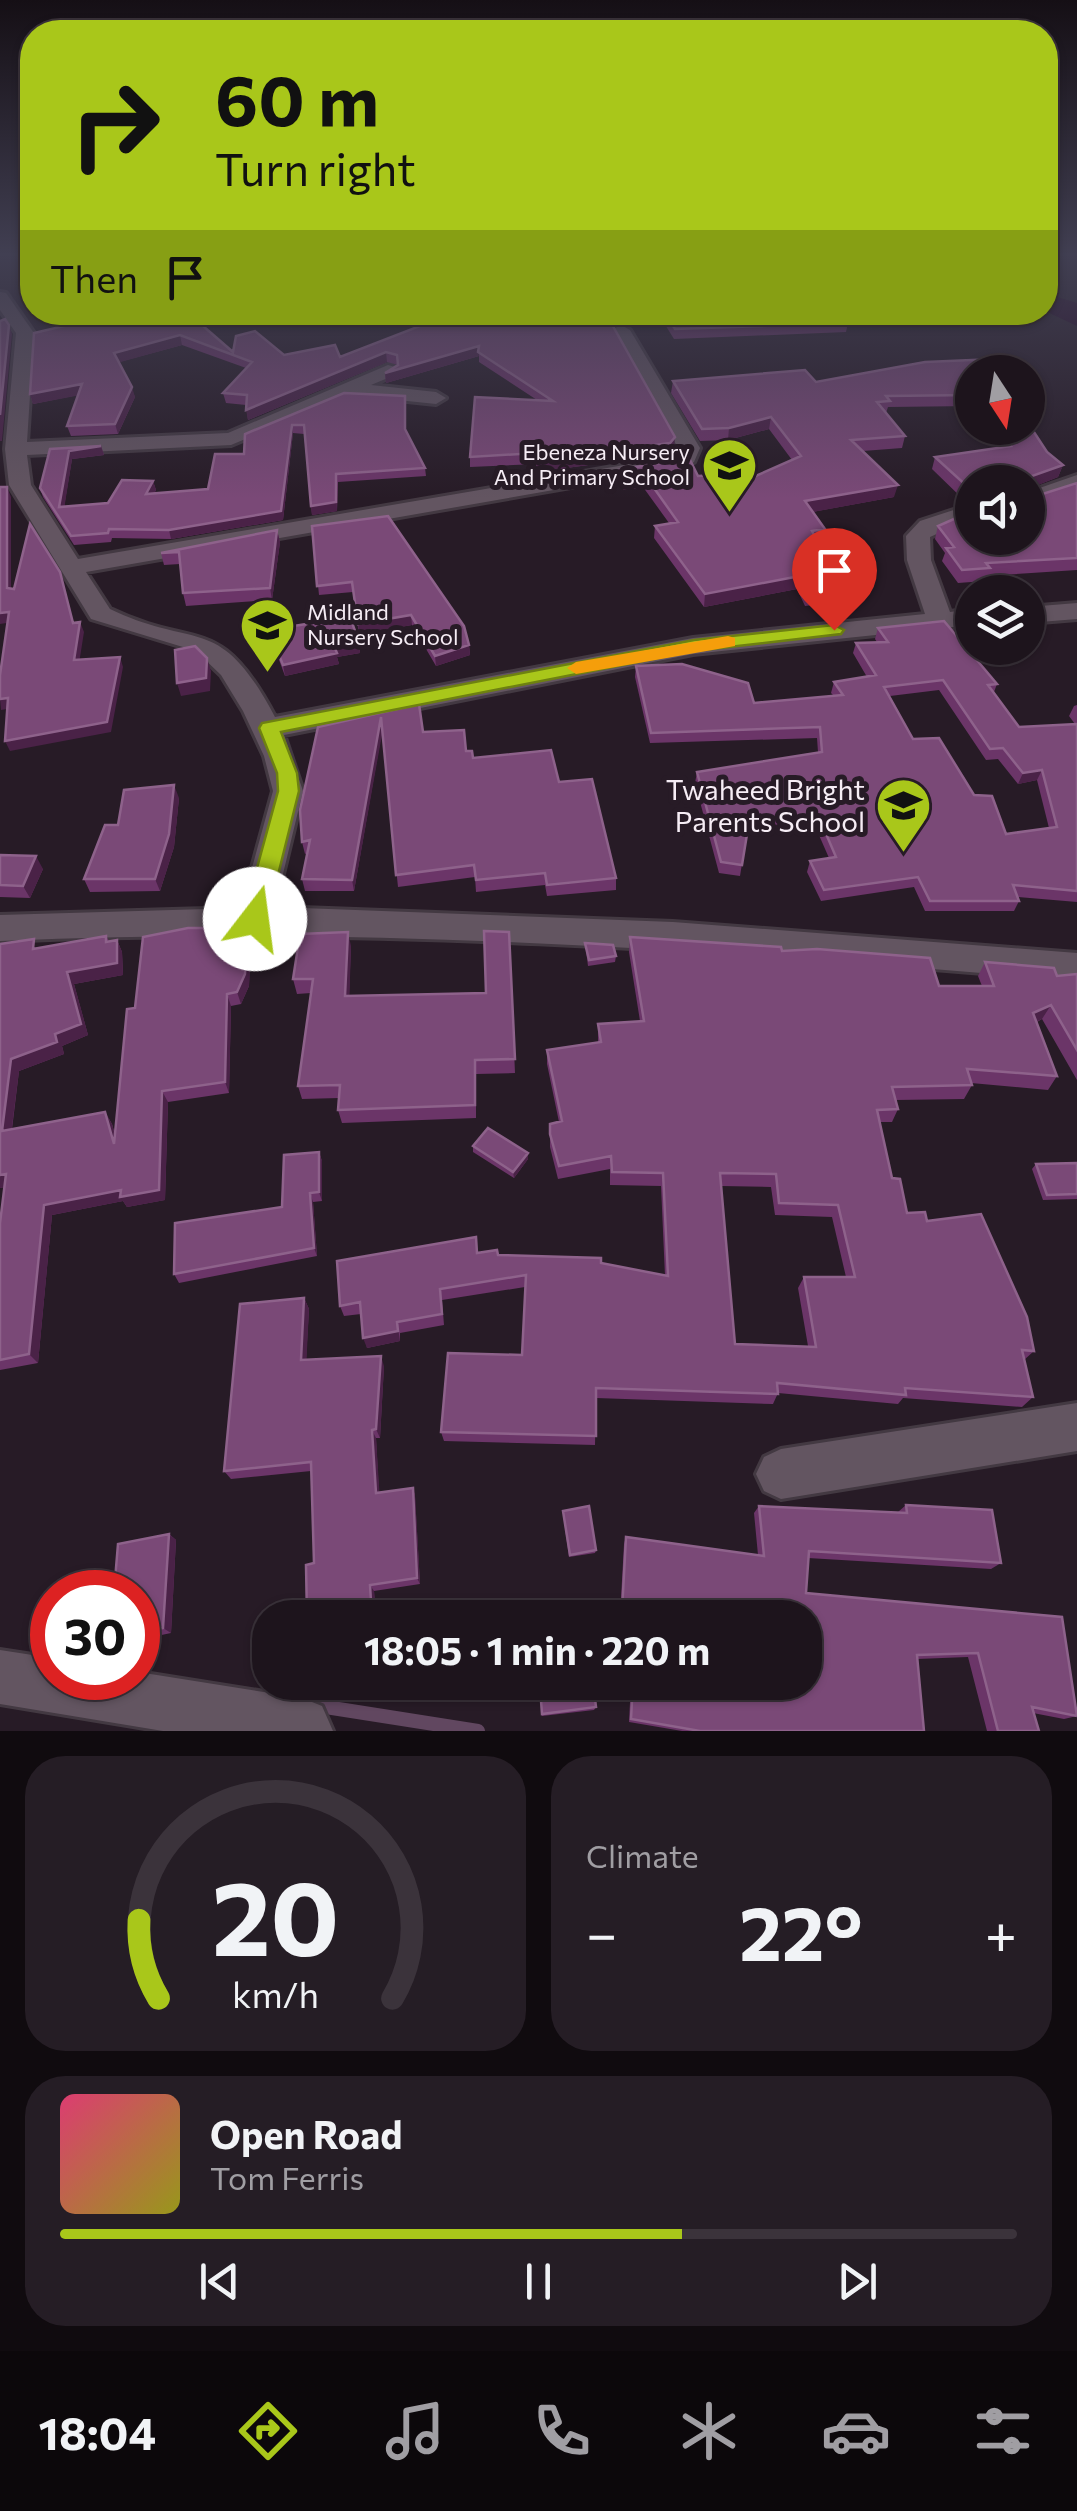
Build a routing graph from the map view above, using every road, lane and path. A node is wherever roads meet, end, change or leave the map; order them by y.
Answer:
1 (25, 337) edge
2 (625, 337) edge
3 (388, 371) edge
4 (347, 389) junction
5 (436, 398) dead end
6 (16, 450) junction
7 (1077, 482) edge
8 (1045, 494) edge
9 (955, 517) edge
10 (74, 567) junction
11 (1077, 611) edge
12 (1045, 613) edge
13 (940, 619) junction
14 (955, 619) edge
15 (269, 728) junction
16 (255, 919) junction
17 (0, 928) edge
18 (1077, 967) edge
19 (1077, 1427) edge
20 (780, 1474) dead end
21 (0, 1677) edge
22 (305, 1731) edge

1 - 6 street
2 - 10 street
3 - 4 street
4 - 5 street
4 - 6 street
6 - 10 street
7 - 8 street
9 - 13 street
10 - 15 street
11 - 12 street
13 - 14 street
13 - 15 street
15 - 16 street
16 - 17 street
16 - 18 street
19 - 20 street
21 - 22 street

